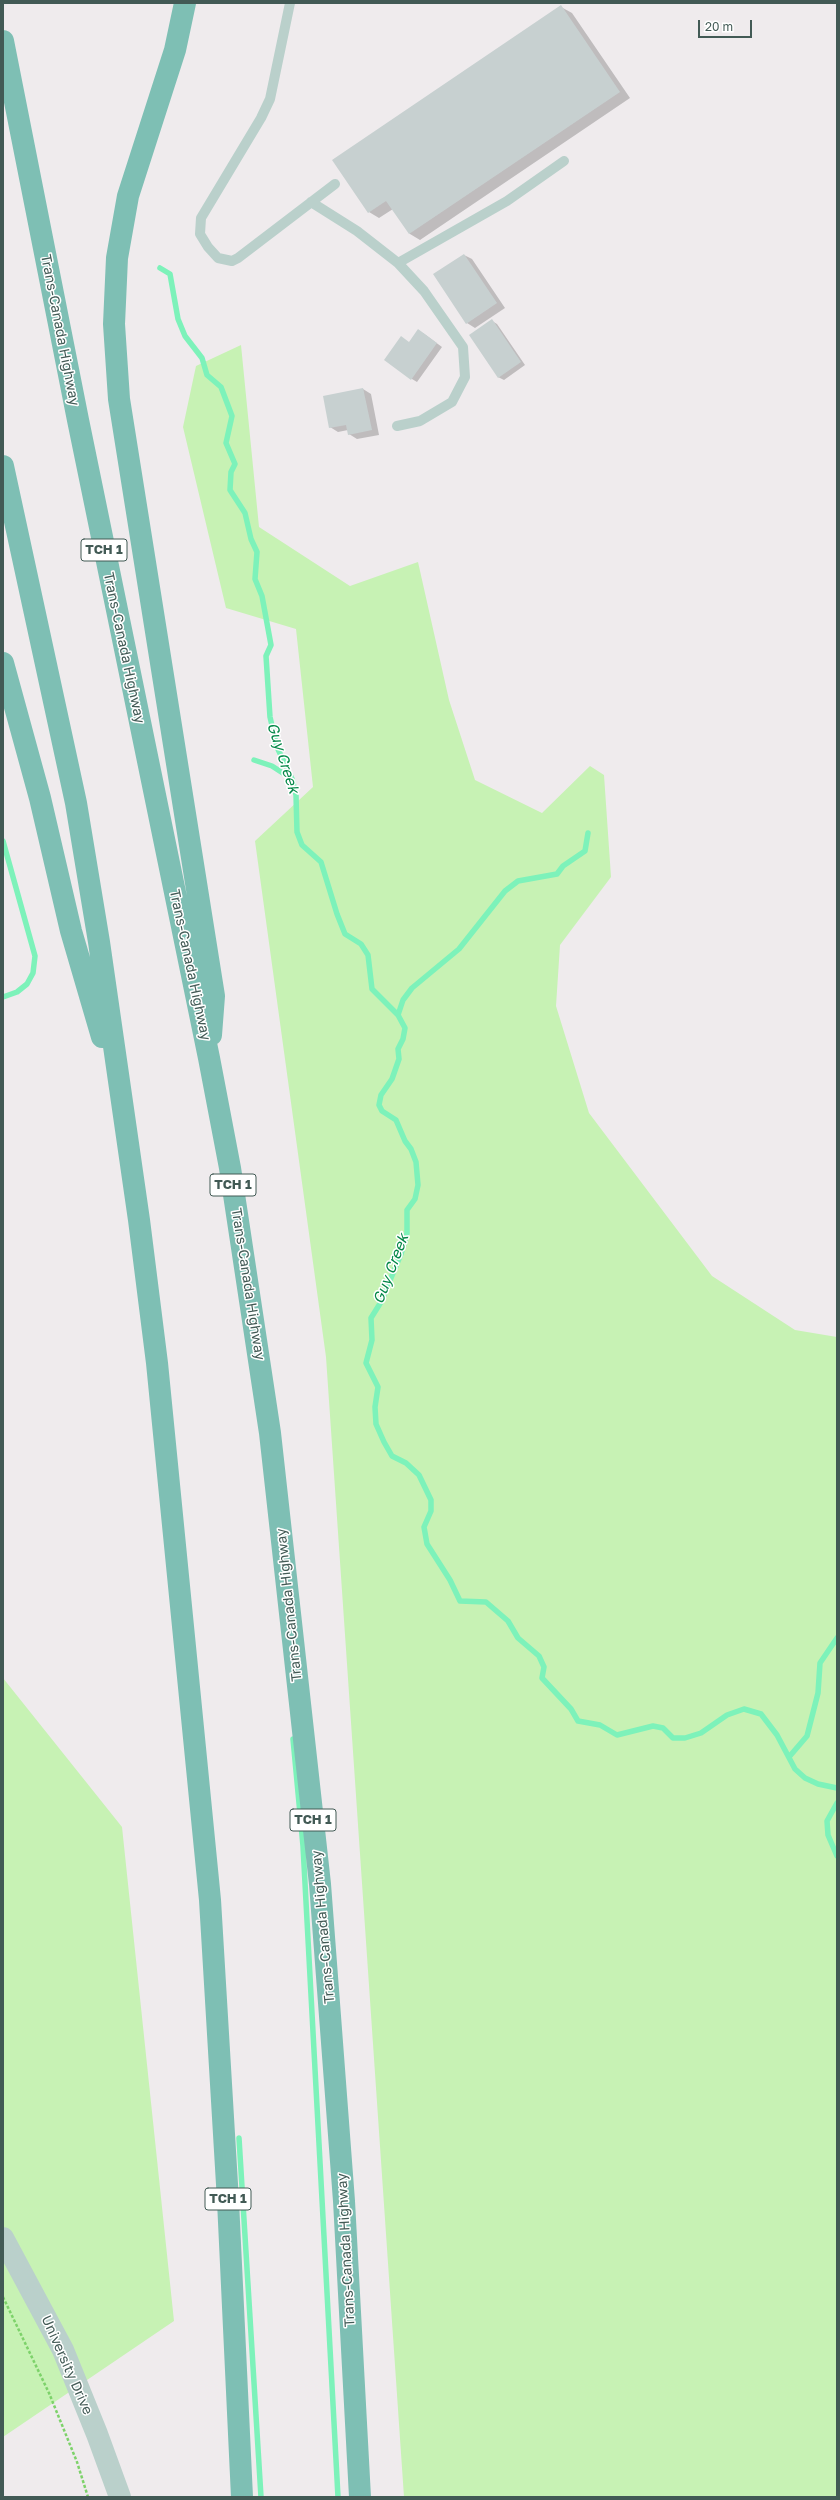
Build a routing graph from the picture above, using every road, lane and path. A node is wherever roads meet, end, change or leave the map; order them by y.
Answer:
1 (185, 3) edge
2 (290, 3) edge
3 (3, 41) edge
4 (564, 161) dead end
5 (335, 184) dead end
6 (312, 202) junction
7 (398, 263) junction
8 (397, 426) dead end
9 (3, 466) edge
10 (3, 663) edge
11 (209, 1058) junction
12 (124, 1115) junction
13 (3, 2238) edge
14 (3, 2297) edge
15 (88, 2497) edge
16 (120, 2497) edge
17 (242, 2497) edge
18 (360, 2497) edge

1 - 11 highway
2 - 6 lane
3 - 11 highway, Trans-Canada Highway / TCH 1
4 - 7 lane
5 - 6 lane
6 - 7 lane
7 - 8 lane
9 - 12 highway, TCH 1
10 - 12 highway
11 - 18 highway, Trans-Canada Highway / TCH 1
12 - 17 highway, TCH 1
13 - 16 street, University Drive
14 - 15 path

